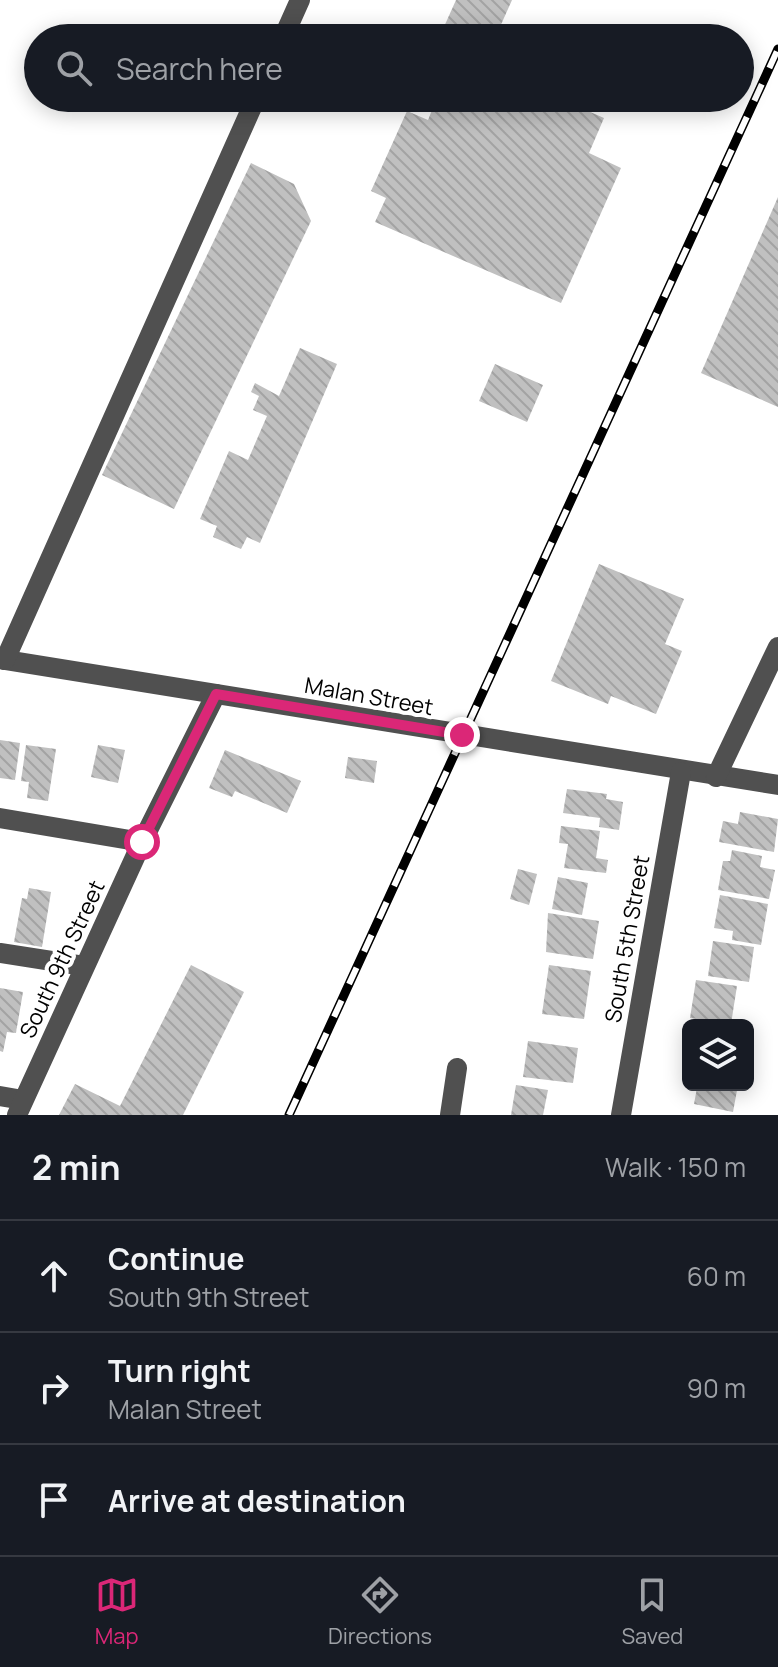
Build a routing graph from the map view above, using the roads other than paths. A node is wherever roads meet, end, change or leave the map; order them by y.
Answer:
1 (300, 0) edge
2 (289, 24) edge
3 (250, 112) edge
4 (778, 647) edge
5 (2, 659) edge
6 (216, 694) junction
7 (681, 772) junction
8 (716, 777) junction
9 (778, 785) edge
10 (0, 818) edge
11 (142, 842) junction
12 (0, 953) edge
13 (84, 966) junction
14 (457, 1068) dead end
15 (0, 1096) edge
16 (20, 1108) edge
17 (450, 1115) edge
18 (621, 1115) edge

1 - 2 street
3 - 5 street
4 - 8 street
5 - 6 street, Malan Street
6 - 7 street, Malan Street
6 - 11 street, South 9th Street
7 - 8 street, Malan Street
7 - 18 street, South 5th Street
8 - 9 street, Malan Street
10 - 11 street
11 - 13 street, South 9th Street
12 - 13 street
13 - 16 street, South 9th Street
14 - 17 street
15 - 16 street

